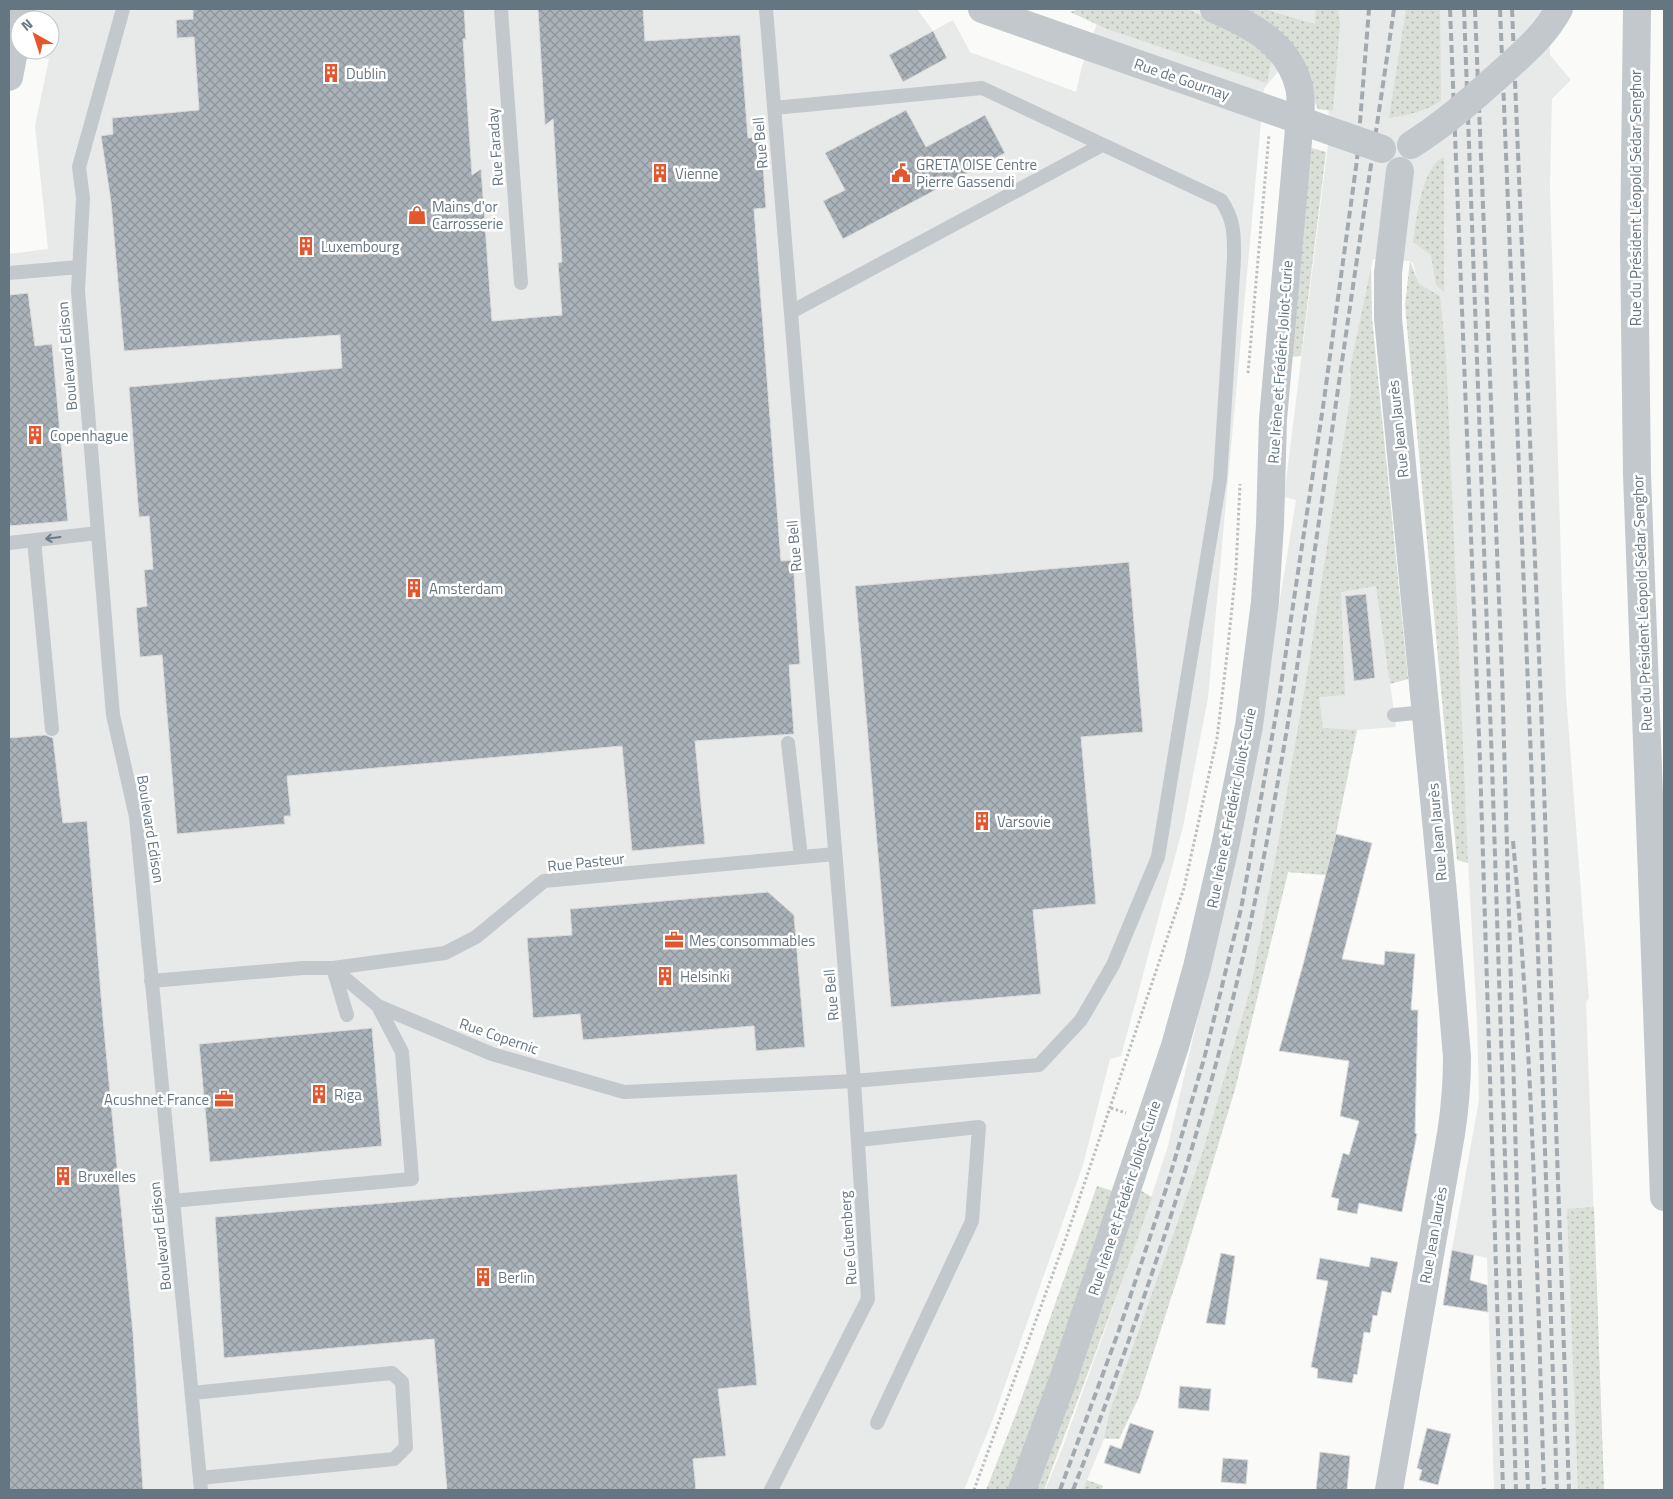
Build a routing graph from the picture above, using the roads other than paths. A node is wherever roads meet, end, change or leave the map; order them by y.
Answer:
1 (22, 9) edge
2 (124, 9) edge
3 (501, 9) edge
4 (766, 9) edge
5 (982, 9) edge
6 (1214, 9) edge
7 (1559, 9) edge
8 (1637, 9) edge
9 (9, 77) edge
10 (774, 108) junction
11 (1102, 145) junction
12 (1411, 145) junction
13 (1382, 150) junction
14 (1400, 171) junction
15 (79, 267) junction
16 (9, 273) edge
17 (521, 283) dead end
18 (790, 312) junction
19 (98, 533) junction
20 (34, 540) junction
21 (9, 543) edge
22 (1426, 712) junction
23 (1394, 715) dead end
24 (52, 729) dead end
25 (788, 743) dead end
26 (835, 854) junction
27 (801, 857) junction
28 (333, 968) junction
29 (151, 981) junction
30 (378, 1006) junction
31 (348, 1015) dead end
32 (854, 1081) junction
33 (858, 1140) junction
34 (1664, 1197) edge
35 (172, 1201) junction
36 (192, 1393) junction
37 (877, 1424) dead end
38 (201, 1484) edge
39 (771, 1490) edge
40 (1022, 1490) edge
41 (1389, 1490) edge

1 - 9 street
2 - 15 lane, Boulevard Edison
3 - 17 lane, Rue Faraday
4 - 10 lane, Rue Bell
5 - 13 street, Rue de Gournay, bridge
6 - 40 street, Rue Irène et Frédéric Joliot-Curie
7 - 12 street, bridge
8 - 34 street, Rue du Président Léopold Sédar Senghor
10 - 11 lane, Rue Copernic
10 - 18 lane, Rue Bell
11 - 18 lane
11 - 32 lane, Rue Copernic
12 - 13 street
12 - 14 street
13 - 14 street
14 - 22 street, Rue Jean Jaurès
15 - 16 lane
15 - 19 lane, Boulevard Edison
18 - 26 lane, Rue Bell
19 -> 20 lane
19 - 29 lane, Boulevard Edison
20 - 21 lane
20 - 24 lane
22 - 23 lane
22 - 41 street, Rue Jean Jaurès
25 - 27 lane
26 - 27 lane, Rue Pasteur
26 - 32 lane, Rue Bell
27 - 28 lane, Rue Pasteur
28 - 29 lane
28 - 30 lane, Rue Copernic
28 - 31 lane
29 - 35 lane, Boulevard Edison
30 - 32 lane, Rue Copernic
30 - 35 lane
32 - 33 lane, Rue Gutenberg
33 - 37 lane
33 - 39 lane, Rue Gutenberg
35 - 36 lane, Boulevard Edison
36 - 38 lane, Boulevard Edison
36 - 38 lane

